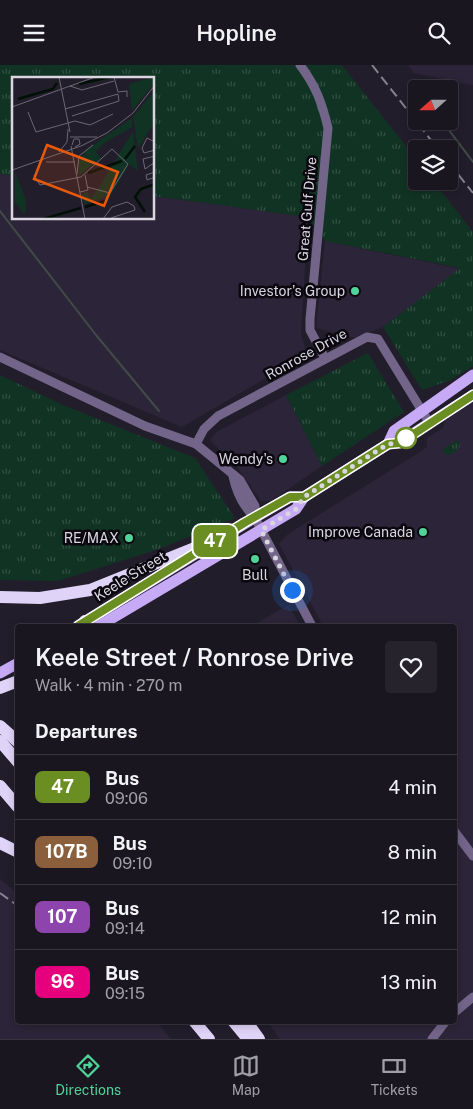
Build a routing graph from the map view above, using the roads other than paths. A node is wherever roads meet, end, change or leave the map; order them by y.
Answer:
1 (300, 65) edge
2 (0, 357) edge
3 (325, 358) junction
4 (473, 375) edge
5 (473, 395) edge
6 (422, 412) junction
7 (430, 424) junction
8 (196, 444) junction
9 (388, 444) junction
10 (304, 497) junction
11 (255, 518) junction
12 (261, 530) junction
13 (218, 539) junction
14 (0, 597) edge
15 (86, 624) edge
16 (102, 624) edge
17 (311, 624) edge
18 (15, 665) edge
19 (0, 673) edge
20 (15, 677) edge
21 (15, 682) edge
22 (0, 687) edge
23 (0, 726) edge
24 (15, 739) edge
25 (0, 741) edge
26 (15, 758) edge
27 (0, 786) edge
28 (15, 804) edge
29 (457, 835) edge
30 (0, 843) edge
31 (15, 850) edge
32 (473, 856) edge
33 (473, 997) edge
34 (457, 1010) edge
35 (196, 1024) edge
36 (236, 1024) edge
37 (248, 1024) edge
38 (444, 1024) edge
39 (209, 1039) edge
40 (248, 1039) edge
41 (259, 1039) edge
42 (432, 1039) edge

1 - 3 street, Great Gulf Drive
2 - 8 street
3 - 6 street, Ronrose Drive
3 - 8 street, Ronrose Drive
4 - 6 main road, Keele Street
5 - 7 main road, Keele Street
6 - 7 street, Ronrose Drive
6 - 9 main road, Keele Street
7 - 9 main road, Keele Street
8 - 11 street
9 - 10 main road, Keele Street
10 - 11 main road, Keele Street
10 - 12 main road, Keele Street
11 - 12 street
11 - 13 main road, Keele Street
12 - 16 main road, Keele Street
12 - 17 street
13 - 14 highway
13 - 15 main road, Keele Street
18 - 19 main road
20 - 22 main road
21 - 22 highway
23 - 24 highway
25 - 26 highway
27 - 28 highway
29 - 32 street
30 - 31 highway
33 - 34 street
35 - 39 highway
36 - 40 highway
37 - 41 highway
38 - 42 street

